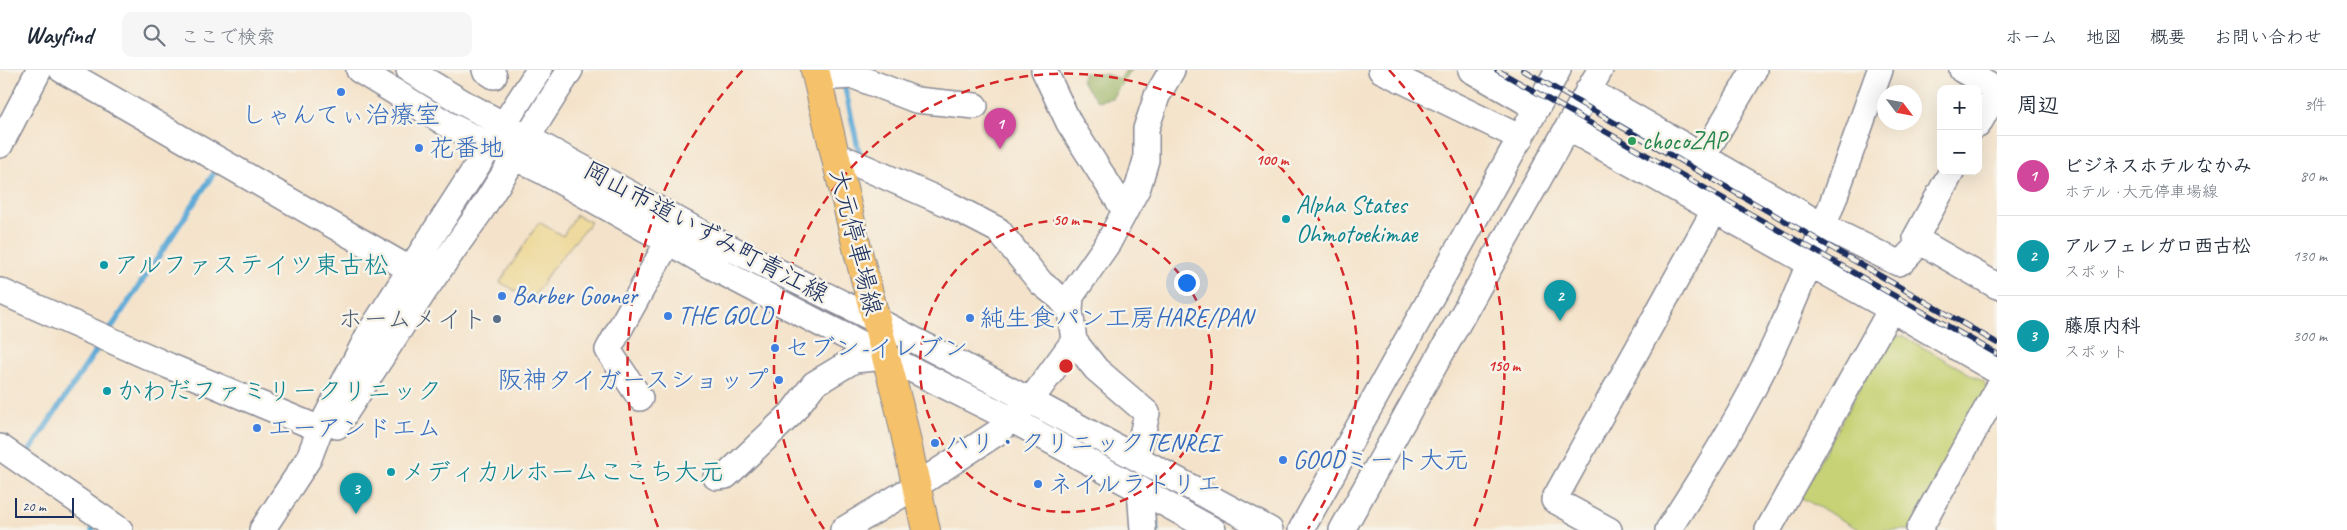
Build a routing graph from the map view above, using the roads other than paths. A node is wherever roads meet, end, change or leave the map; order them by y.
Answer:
1 (40, 70) edge
2 (62, 70) edge
3 (359, 70) edge
4 (409, 70) edge
5 (539, 70) edge
6 (570, 70) edge
7 (1044, 70) edge
8 (1172, 70) edge
9 (1381, 70) edge
10 (1471, 70) edge
11 (1754, 70) edge
12 (1880, 70) edge
13 (1962, 70) edge
14 (1556, 71) edge
15 (830, 75) edge
16 (1594, 80) edge
17 (1997, 91) edge
18 (975, 106) dead end
19 (1537, 108) junction
20 (1982, 118) edge
21 (504, 125) junction
22 (1568, 128) junction
23 (527, 137) junction
24 (1521, 138) junction
25 (0, 145) edge
26 (491, 146) junction
27 (834, 154) junction
28 (1703, 157) junction
29 (514, 158) junction
30 (1950, 175) edge
31 (1125, 211) junction
32 (1714, 211) junction
33 (1823, 226) junction
34 (669, 240) junction
35 (1917, 246) junction
36 (1808, 264) junction
37 (411, 270) junction
38 (1997, 286) edge
39 (0, 291) edge
40 (1891, 309) junction
41 (1070, 310) junction
42 (876, 320) junction
43 (1074, 341) junction
44 (886, 357) junction
45 (1997, 371) edge
46 (1997, 390) edge
47 (640, 398) dead end
48 (1030, 400) junction
49 (1011, 420) junction
50 (320, 429) junction
51 (0, 448) edge
52 (1137, 457) junction
53 (309, 458) junction
54 (716, 477) dead end
55 (916, 486) junction
56 (1140, 489) junction
57 (120, 530) edge
58 (262, 530) edge
59 (843, 530) edge
60 (926, 530) edge
61 (1143, 530) edge
62 (1213, 530) edge
63 (1270, 530) edge
64 (1301, 530) edge
65 (1342, 530) edge
66 (1609, 530) edge
67 (1668, 530) edge
68 (1768, 530) edge
69 (1919, 530) edge

1 - 25 street
2 - 37 street
3 - 26 street
4 - 21 street, 岡山市道いずみ町青江線
5 - 21 street
6 - 23 street
7 - 31 street
8 - 31 street
9 - 24 street
10 - 19 street
11 - 28 street
12 - 33 street
13 - 17 street
14 - 19 street
15 - 18 street
15 - 27 main road, 大元停車場線
16 - 22 street
16 - 28 street
17 - 20 street
19 - 24 street
21 - 23 street, 岡山市道いずみ町青江線
21 - 26 street
22 - 32 street
22 - 65 street
23 - 29 street
23 - 42 street, 岡山市道いずみ町青江線
24 - 64 street
26 - 29 street
26 - 37 street
27 - 41 street
27 - 42 main road, 大元停車場線
28 - 33 street
29 - 34 street
29 - 53 street
30 - 35 street
31 - 41 street
32 - 36 street
32 - 66 street
33 - 35 street
33 - 36 street
34 - 44 street
34 - 47 street
35 - 38 street
36 - 40 street
36 - 67 street
37 - 50 street
39 - 50 street
40 - 45 street
40 - 68 street
41 - 43 street
42 - 44 main road, 大元停車場線
42 - 48 street, 岡山市道いずみ町青江線
43 - 48 street
43 - 52 street
44 - 49 street
44 - 54 street
44 - 55 main road, 大元停車場線
46 - 69 street
48 - 49 street
48 - 52 street, 岡山市道いずみ町青江線
49 - 55 street
49 - 56 street
50 - 53 street
51 - 57 street
52 - 63 street, 岡山市道いずみ町青江線
53 - 58 street
55 - 59 street
55 - 60 main road, 大元停車場線
56 - 61 street
56 - 62 street

